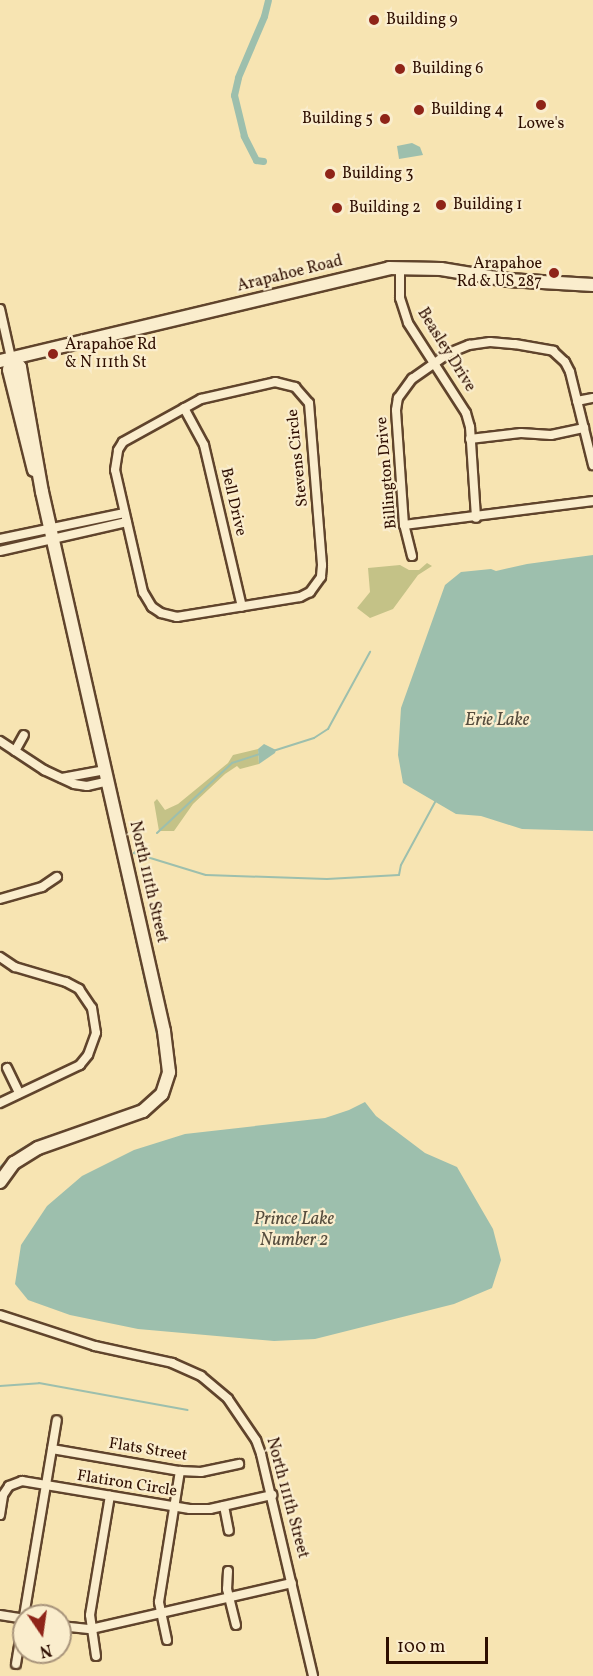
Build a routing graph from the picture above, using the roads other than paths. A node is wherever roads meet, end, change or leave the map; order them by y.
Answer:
1 (400, 268) junction
2 (593, 285) edge
3 (0, 309) edge
4 (6, 359) edge
5 (434, 362) junction
6 (593, 398) edge
7 (578, 401) junction
8 (184, 408) junction
9 (584, 428) junction
10 (470, 439) junction
11 (593, 465) edge
12 (592, 502) edge
13 (124, 513) junction
14 (476, 518) junction
15 (127, 522) junction
16 (404, 525) junction
17 (51, 534) junction
18 (0, 539) edge
19 (0, 551) edge
20 (412, 556) dead end
21 (242, 607) junction
22 (24, 735) dead end
23 (0, 741) edge
24 (15, 751) junction
25 (106, 776) junction
26 (57, 877) dead end
27 (0, 898) edge
28 (0, 957) edge
29 (7, 1068) dead end
30 (19, 1093) junction
31 (0, 1103) edge
32 (0, 1182) edge
33 (0, 1315) edge
34 (57, 1420) dead end
35 (52, 1449) junction
36 (239, 1464) dead end
37 (180, 1471) junction
38 (46, 1485) junction
39 (272, 1494) junction
40 (110, 1496) junction
41 (174, 1506) junction
42 (224, 1506) junction
43 (0, 1515) edge
44 (229, 1531) dead end
45 (228, 1571) dead end
46 (292, 1583) junction
47 (229, 1597) junction
48 (26, 1604) edge
49 (161, 1613) junction
50 (236, 1625) dead end
51 (72, 1627) edge
52 (91, 1629) junction
53 (167, 1640) dead end
54 (96, 1656) dead end
55 (313, 1676) edge

1 - 2 street, Arapahoe Road
1 - 4 street, Arapahoe Road
1 - 5 street, Beasley Drive
3 - 4 street, North 111th Street
4 - 17 street, North 111th Street
5 - 7 street, Billington Drive
5 - 10 street, Beasley Drive
5 - 16 street, Billington Drive
6 - 7 street
7 - 9 street, Billington Drive
8 - 13 street, Stevens Circle
8 - 21 street, Bell Drive
8 - 21 street, Stevens Circle
9 - 10 street
9 - 11 street, Billington Drive
10 - 14 street, Beasley Drive
12 - 14 street
13 - 15 street, Stevens Circle
13 - 17 street
14 - 16 street
15 - 17 street
15 - 21 street, Stevens Circle
16 - 20 street, Billington Drive
17 - 18 street
17 - 19 street
17 - 25 street, North 111th Street
22 - 24 street
23 - 24 street
24 - 25 street
25 - 32 street, North 111th Street
26 - 27 street
28 - 30 street
29 - 30 street
30 - 31 street
33 - 39 street, North 111th Street
34 - 35 street
35 - 37 street, Flats Street
35 - 38 street
36 - 37 street, Flats Street
37 - 41 street
38 - 40 street, Flatiron Circle
38 - 43 street, Flatiron Circle
38 - 48 street
39 - 42 street, Flatiron Circle
39 - 46 street, North 111th Street
40 - 41 street, Flatiron Circle
40 - 52 street
41 - 42 street, Flatiron Circle
41 - 49 street
42 - 44 street
45 - 47 street
46 - 47 street
46 - 55 street, North 111th Street
47 - 49 street
47 - 50 street
49 - 52 street
49 - 53 street
51 - 52 street
52 - 54 street

